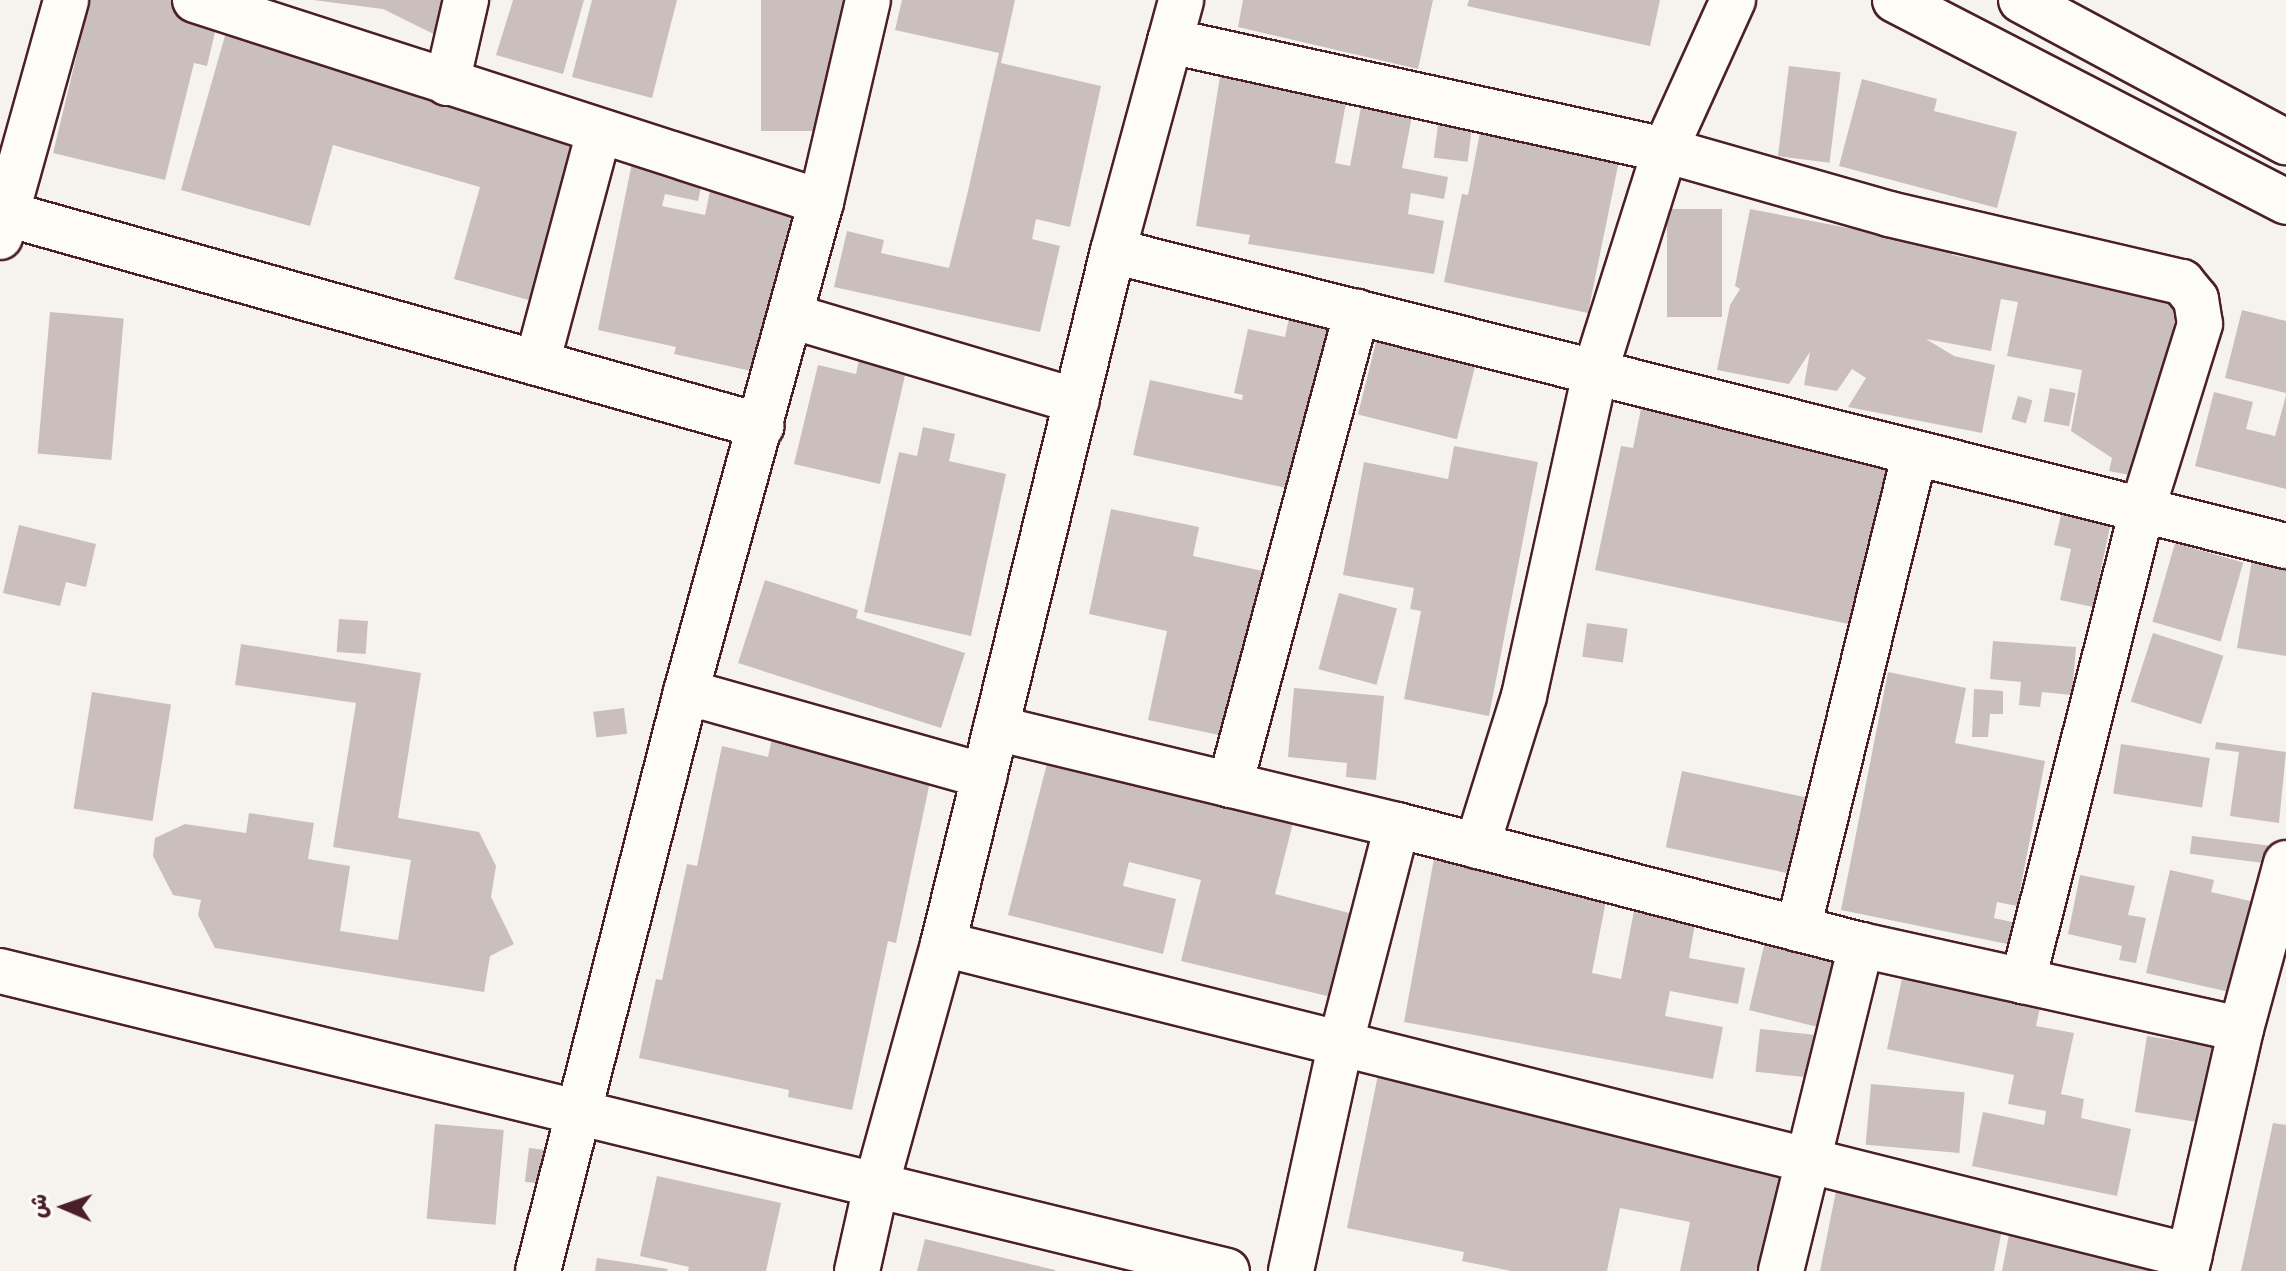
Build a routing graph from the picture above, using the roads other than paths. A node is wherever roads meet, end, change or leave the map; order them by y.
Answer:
1 (66, 0) edge
2 (195, 0) edge
3 (466, 0) edge
4 (868, 0) edge
5 (1181, 0) edge
6 (1733, 0) edge
7 (1895, 0) edge
8 (2021, 0) edge
9 (1170, 41) junction
10 (447, 83) junction
11 (599, 132) junction
12 (2286, 142) edge
13 (1665, 150) junction
14 (821, 202) junction
15 (2286, 202) edge
16 (2, 221) edge
17 (1113, 251) junction
18 (1357, 312) junction
19 (791, 316) junction
20 (537, 363) junction
21 (1595, 372) junction
22 (1077, 401) junction
23 (761, 426) junction
24 (1915, 453) junction
25 (2142, 510) junction
26 (2286, 546) edge
27 (686, 692) junction
28 (996, 728) junction
29 (984, 776) junction
30 (1230, 785) junction
31 (1397, 825) junction
32 (1477, 846) junction
33 (2286, 863) edge
34 (2278, 928) edge
35 (1798, 929) junction
36 (943, 944) junction
37 (1861, 945) junction
38 (0, 971) edge
39 (2023, 981) junction
40 (2241, 1029) junction
41 (1340, 1046) junction
42 (578, 1113) junction
43 (1809, 1159) junction
44 (876, 1186) junction
45 (1112, 1257) edge
46 (2188, 1264) edge
47 (538, 1271) edge
48 (857, 1271) edge
49 (1227, 1271) edge
50 (1291, 1271) edge
51 (1781, 1271) edge

1 - 16 street
2 - 10 street
3 - 10 street
4 - 14 street
5 - 9 street
6 - 13 street
7 - 15 street
8 - 12 street
9 - 13 street
9 - 17 street
10 - 11 street
11 - 14 street
11 - 20 street
13 - 21 street
13 - 25 street
14 - 19 street
16 - 20 street
17 - 18 street
17 - 22 street
18 - 21 street
18 - 30 street
19 - 22 street
19 - 23 street
20 - 23 street
21 - 24 street
21 - 32 street
22 - 28 street
23 - 27 street
24 - 25 street
24 - 35 street
25 - 26 street
25 - 39 street
27 - 29 street
27 - 42 street
28 - 29 street
28 - 30 street
29 - 36 street
30 - 31 street
31 - 32 street
31 - 41 street
32 - 35 street
33 - 34 street
34 - 40 street
35 - 37 street
36 - 41 street
36 - 44 street
37 - 39 street
37 - 43 street
38 - 42 street
39 - 40 street
40 - 46 street
41 - 43 street
41 - 50 street
42 - 44 street
42 - 47 street
43 - 46 street
43 - 51 street
44 - 45 street
44 - 48 street
45 - 49 street

